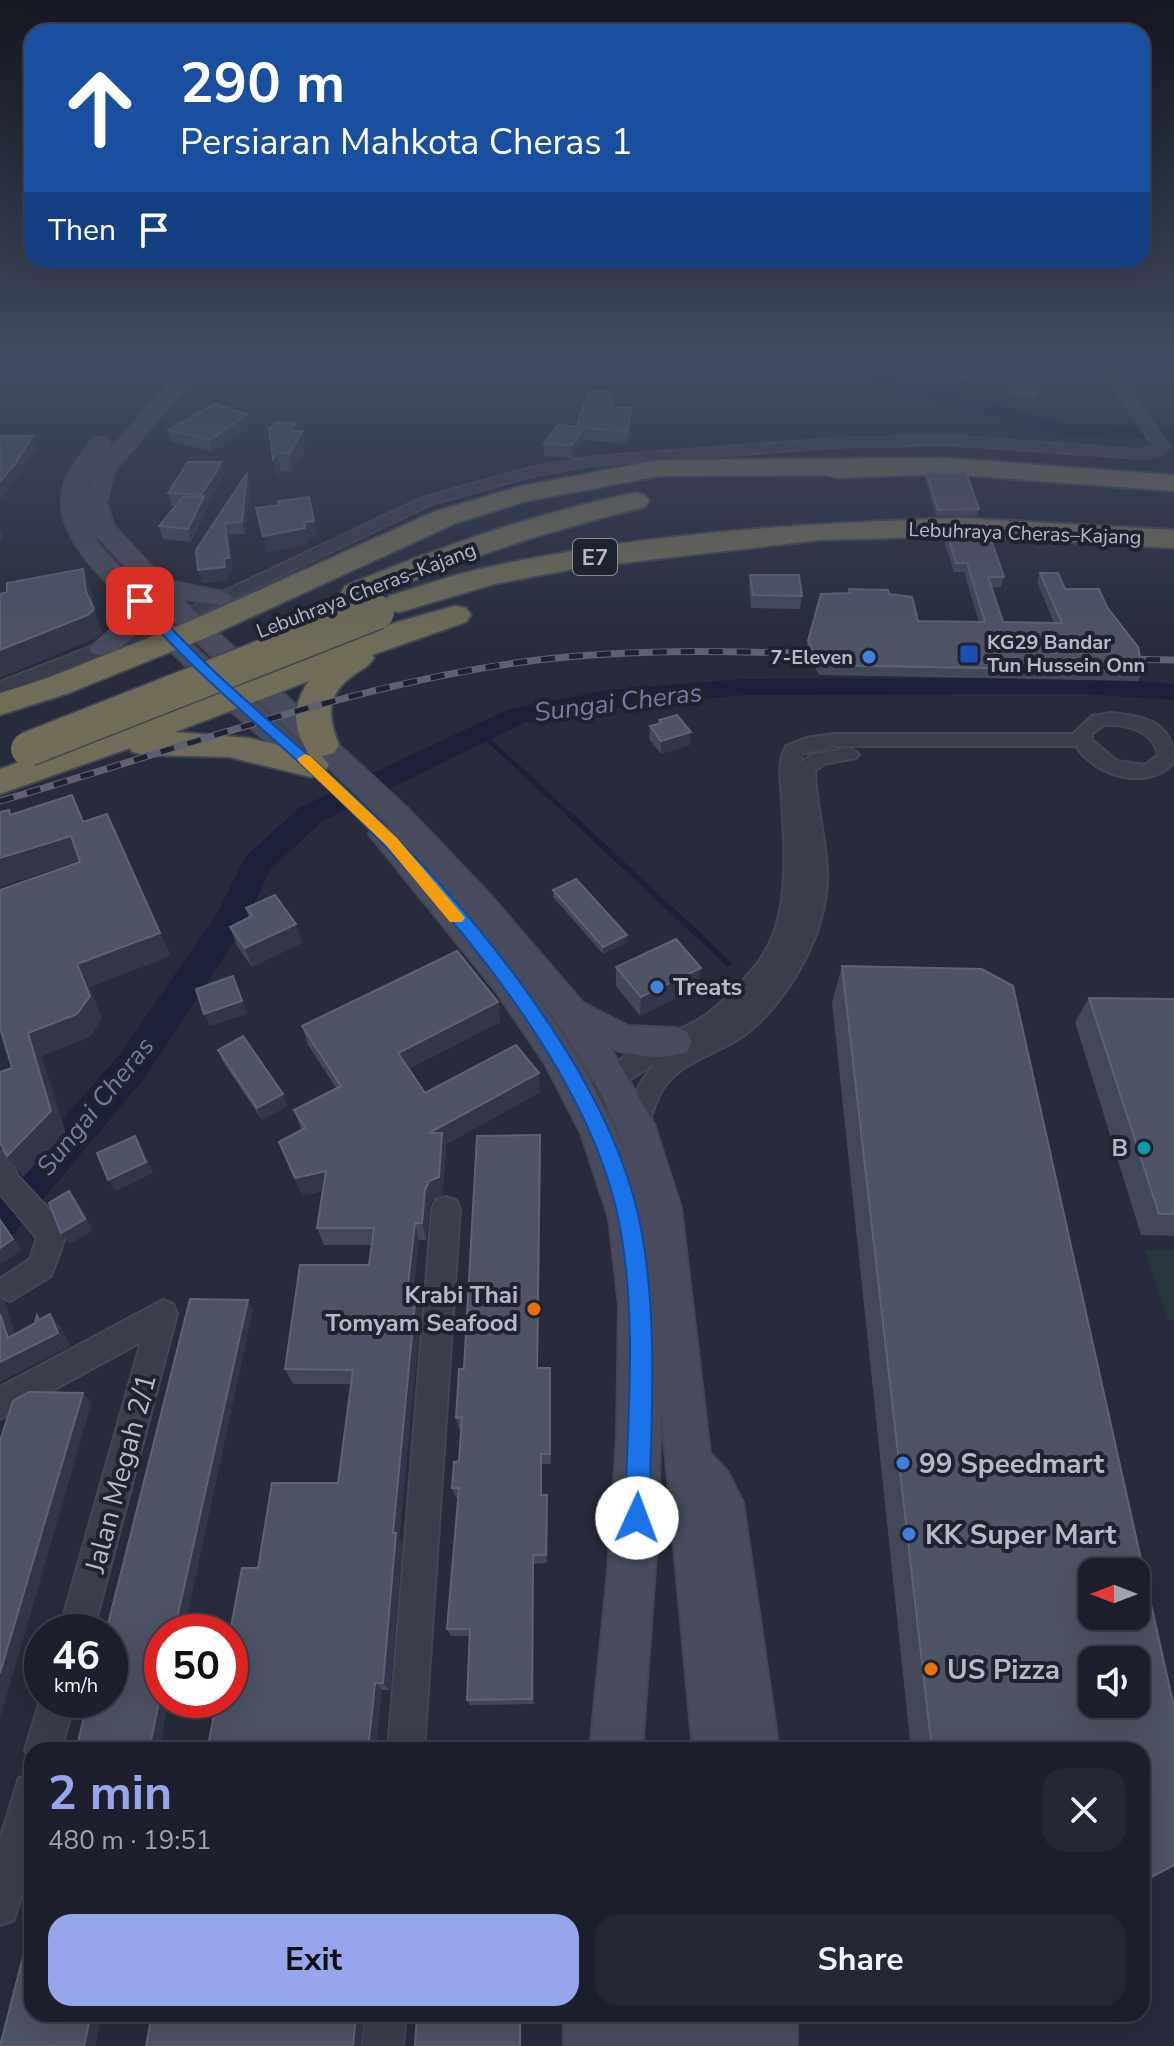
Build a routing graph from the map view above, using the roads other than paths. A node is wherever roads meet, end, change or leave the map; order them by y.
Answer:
1 (88, 457) edge
2 (113, 457) edge
3 (637, 457) edge
4 (864, 467) junction
5 (1174, 483) edge
6 (1174, 539) edge
7 (719, 542) junction
8 (148, 594) junction
9 (534, 597) dead end
10 (220, 598) junction
11 (367, 602) junction
12 (490, 607) dead end
13 (178, 627) junction
14 (405, 630) junction
15 (102, 649) junction
16 (0, 689) edge
17 (246, 694) junction
18 (10, 734) edge
19 (107, 745) junction
20 (342, 779) junction
21 (0, 782) edge
22 (571, 1012) junction
23 (675, 1042) junction
24 (609, 1080) junction
25 (595, 1120) junction
26 (636, 1124) junction
27 (2, 1172) edge
28 (446, 1209) dead end
29 (10, 1288) dead end
30 (0, 1404) edge
31 (690, 1465) junction
32 (81, 1614) edge
33 (52, 1718) edge
34 (45, 1742) edge
35 (407, 1742) edge
36 (617, 1742) edge
37 (718, 1742) edge
38 (752, 1742) edge
39 (24, 1820) edge
40 (0, 1906) edge
41 (385, 2022) edge
42 (593, 2022) edge
43 (630, 2022) edge
44 (711, 2022) edge
45 (742, 2022) edge
46 (768, 2022) edge
47 (383, 2046) edge
48 (593, 2046) edge
49 (653, 2046) edge
50 (684, 2046) edge
51 (744, 2046) edge
52 (768, 2046) edge

1 - 8 main road
2 - 8 main road
3 - 10 street
4 - 5 highway, Lebuhraya Cheras–Kajang / E7
4 - 11 highway, Lebuhraya Cheras–Kajang / E7
4 - 13 highway
6 - 7 highway, Lebuhraya Cheras–Kajang / E7
7 - 9 highway
7 - 11 highway, Lebuhraya Cheras–Kajang / E7
8 - 10 main road
8 - 13 main road
8 - 15 main road
10 - 13 street
11 - 18 highway, Lebuhraya Cheras–Kajang / E7, bridge
12 - 14 highway
13 - 15 street
13 - 17 main road
13 - 18 highway
14 - 17 highway
14 - 20 highway
15 - 16 street
17 - 19 highway
17 - 20 main road
19 - 20 highway
19 - 21 highway
20 - 22 main road
20 - 25 main road
22 - 23 main road
22 - 24 main road
23 - 24 street
23 - 26 street
24 - 25 street
24 - 26 main road
25 - 36 main road
26 - 31 main road
27 - 29 street
28 - 35 street
30 - 32 street, Jalan Megah 2/1
31 - 37 main road
31 - 38 main road
33 - 34 street
39 - 40 street
41 - 47 street
42 - 48 main road
43 - 49 main road
44 - 50 main road
45 - 51 main road
46 - 52 main road

